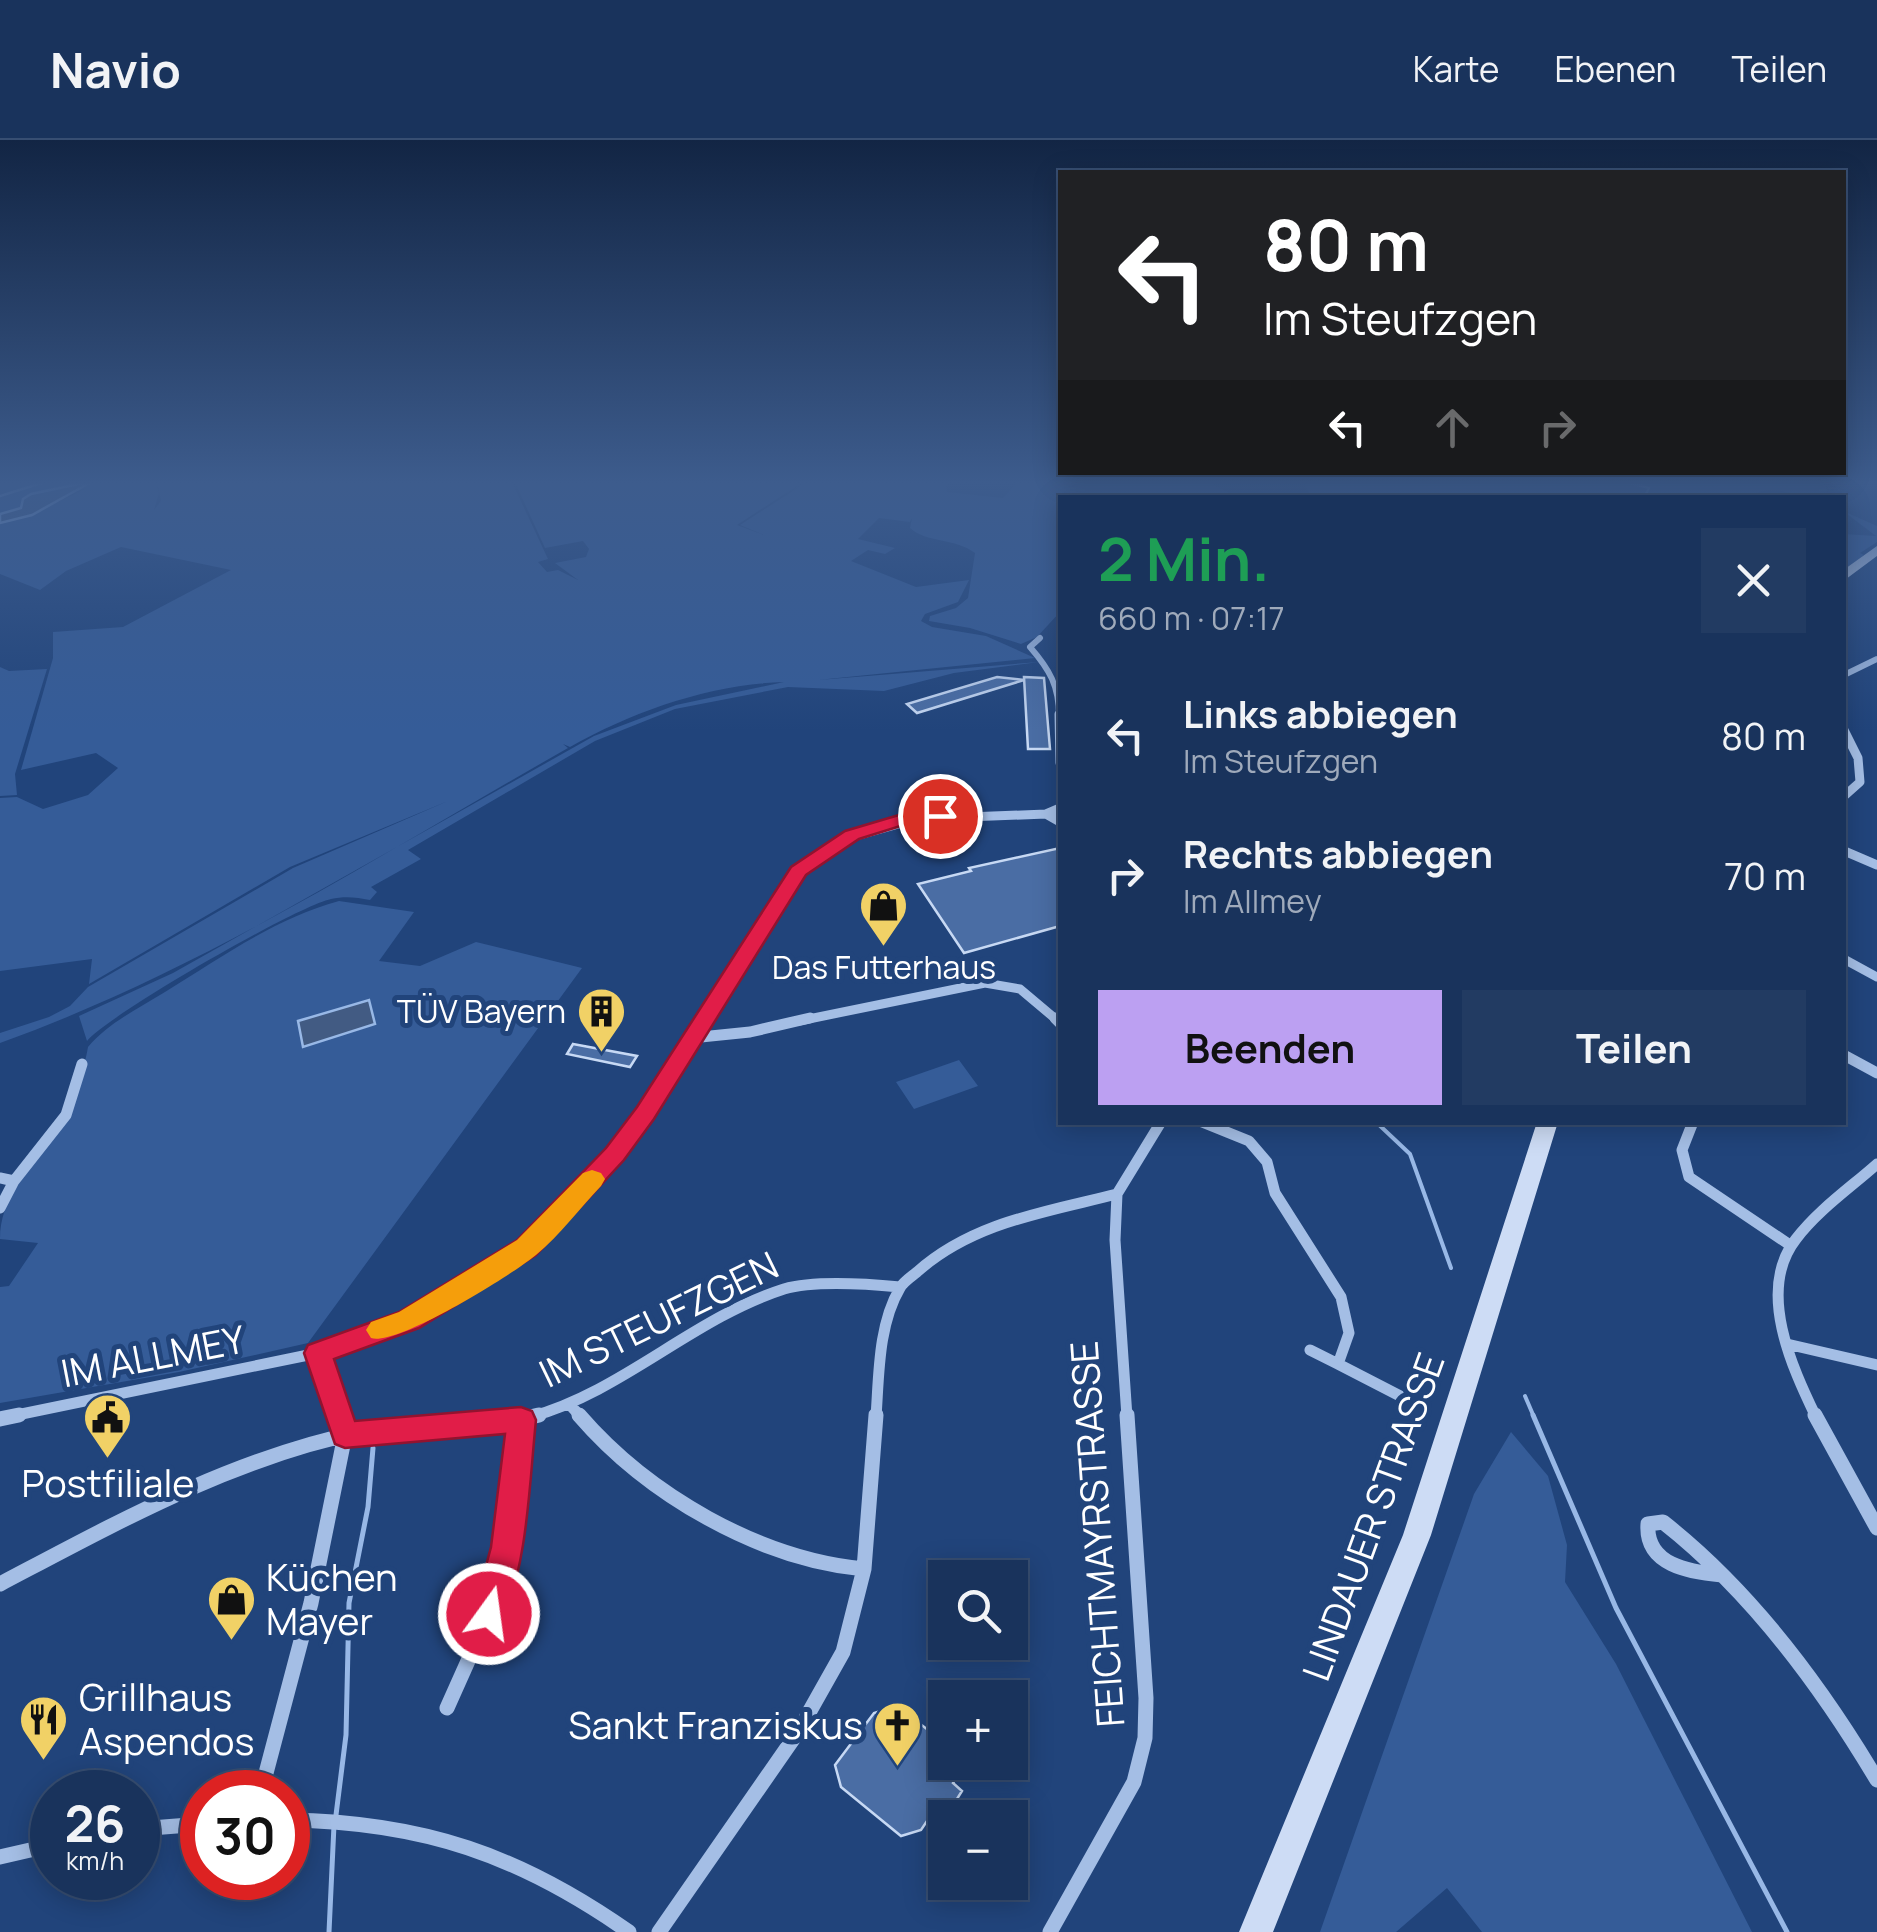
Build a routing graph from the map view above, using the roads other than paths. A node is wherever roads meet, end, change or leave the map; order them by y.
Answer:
1 (1040, 638) dead end
2 (1877, 659) edge
3 (1846, 674) edge
4 (1058, 691) edge
5 (1846, 735) edge
6 (1846, 794) edge
7 (1058, 809) edge
8 (1046, 814) junction
9 (1058, 822) edge
10 (1846, 852) edge
11 (1877, 865) edge
12 (1846, 960) edge
13 (1877, 977) edge
14 (1058, 1021) edge
15 (691, 1038) junction
16 (1846, 1056) edge
17 (82, 1064) dead end
18 (1877, 1073) edge
19 (1159, 1125) edge
20 (1209, 1125) edge
21 (1544, 1125) edge
22 (1692, 1125) edge
23 (1877, 1164) edge
24 (0, 1178) edge
25 (14, 1182) junction
26 (1117, 1194) junction
27 (0, 1208) edge
28 (1790, 1245) junction
29 (900, 1287) junction
30 (1788, 1344) junction
31 (1310, 1350) dead end
32 (318, 1353) junction
33 (1338, 1364) junction
34 (1877, 1365) edge
35 (1404, 1398) dead end
36 (571, 1406) junction
37 (0, 1418) edge
38 (521, 1420) junction
39 (345, 1435) junction
40 (1877, 1528) edge
41 (864, 1569) junction
42 (1722, 1575) junction
43 (0, 1584) edge
44 (447, 1708) dead end
45 (268, 1770) edge
46 (1877, 1780) edge
47 (310, 1821) edge
48 (30, 1850) edge
49 (0, 1857) edge
50 (628, 1932) edge
51 (659, 1932) edge
52 (1050, 1932) edge
53 (1256, 1932) edge

1 - 4 street
2 - 3 street
5 - 6 street
7 - 8 street, IM ALLMEY
8 - 9 street
8 - 15 street, IM ALLMEY
10 - 11 street
12 - 13 street
14 - 15 street
15 - 32 street, IM ALLMEY
16 - 18 street
17 - 25 street
19 - 26 street
20 - 33 street
21 - 53 main road, LINDAUER STRASSE
22 - 28 street
23 - 28 street
24 - 25 street
25 - 27 street
26 - 29 street
26 - 52 street, FEICHTMAYRSTRASSE
28 - 30 street
29 - 36 street, IM STEUFZGEN
29 - 41 street
30 - 34 street
30 - 40 street
31 - 33 street
32 - 37 street, IM ALLMEY
32 - 39 street
33 - 35 street
36 - 38 street, IM STEUFZGEN
36 - 41 street
38 - 39 street, IM STEUFZGEN
38 - 44 street
39 - 43 street, IM STEUFZGEN
39 - 45 street
41 - 51 street
42 - 42 street
42 - 46 street
47 - 50 street
48 - 49 street

